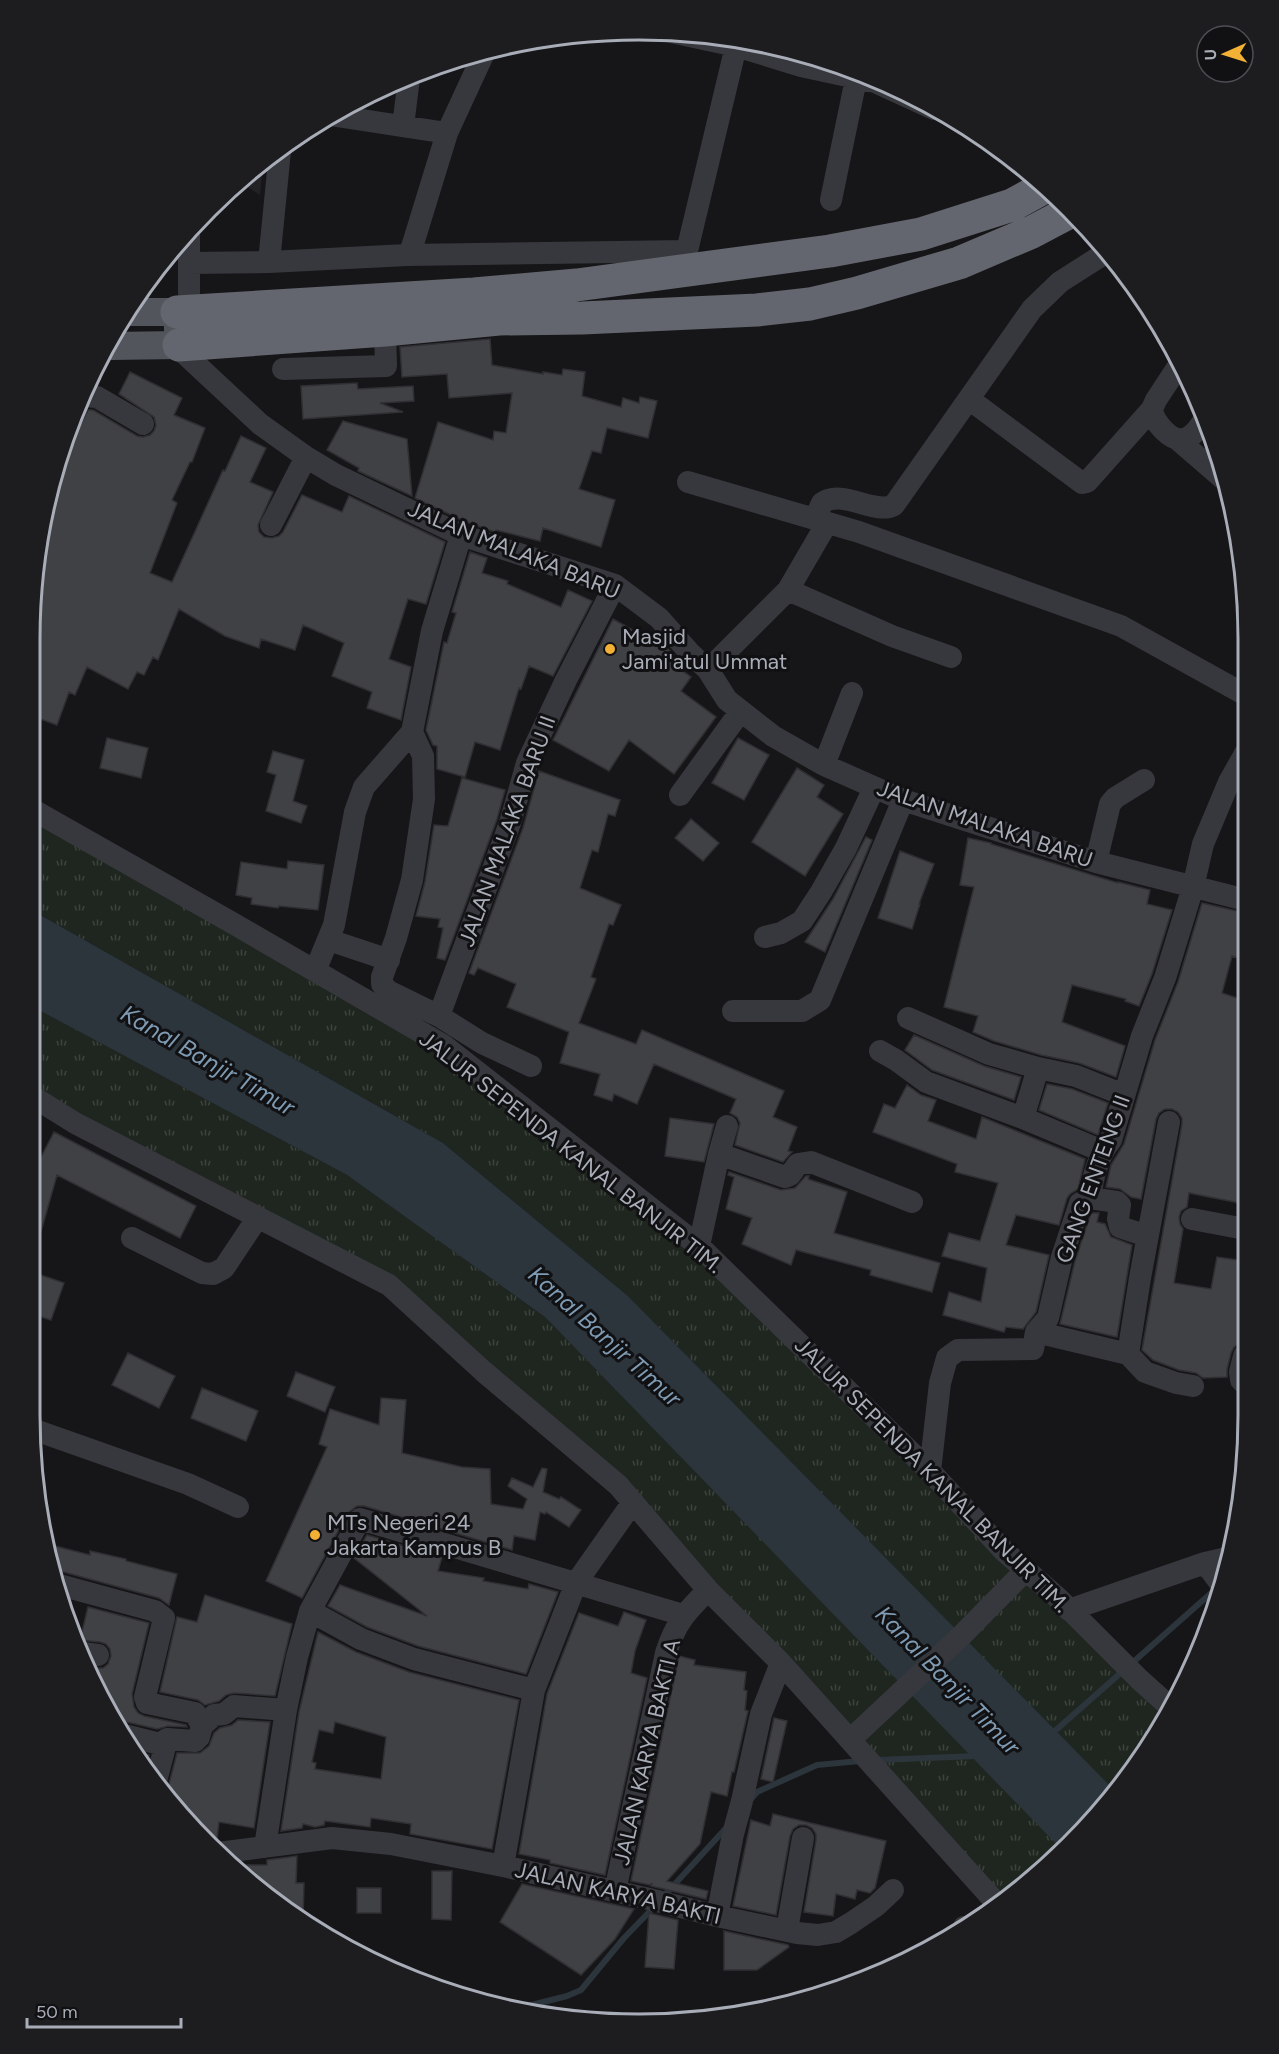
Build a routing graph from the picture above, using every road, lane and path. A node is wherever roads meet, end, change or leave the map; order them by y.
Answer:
1 (735, 49) edge
2 (480, 62) edge
3 (856, 81) edge
4 (408, 87) edge
5 (346, 118) edge
6 (402, 126) junction
7 (447, 133) junction
8 (279, 161) edge
9 (1037, 191) edge
10 (831, 200) dead end
11 (1063, 216) edge
12 (189, 245) edge
13 (407, 255) junction
14 (1100, 257) edge
15 (269, 262) junction
16 (189, 263) junction
17 (183, 302) junction
18 (139, 310) edge
19 (385, 330) junction
20 (179, 345) junction
21 (118, 346) edge
22 (283, 369) dead end
23 (1175, 371) edge
24 (92, 397) edge
25 (969, 399) junction
26 (1152, 409) junction
27 (142, 424) dead end
28 (1199, 427) edge
29 (1177, 439) junction
30 (306, 457) junction
31 (1214, 471) edge
32 (688, 482) dead end
33 (821, 521) junction
34 (271, 525) dead end
35 (461, 535) junction
36 (615, 585) junction
37 (788, 590) junction
38 (951, 657) dead end
39 (708, 670) junction
40 (1238, 691) edge
41 (852, 693) dead end
42 (741, 712) junction
43 (412, 732) junction
44 (824, 765) junction
45 (1238, 766) edge
46 (1144, 780) dead end
47 (874, 788) junction
48 (680, 795) dead end
49 (903, 800) junction
50 (40, 814) edge
51 (1096, 862) junction
52 (1193, 887) junction
53 (1238, 898) edge
54 (765, 937) dead end
55 (328, 940) junction
56 (389, 960) junction
57 (315, 970) junction
58 (733, 1011) dead end
59 (439, 1016) junction
60 (908, 1018) dead end
61 (880, 1051) dead end
62 (531, 1066) dead end
63 (1038, 1068) junction
64 (1124, 1095) junction
65 (40, 1101) edge
66 (1023, 1118) junction
67 (1169, 1122) dead end
68 (727, 1126) dead end
69 (1102, 1151) junction
70 (719, 1154) junction
71 (1090, 1198) junction
72 (912, 1202) dead end
73 (258, 1217) junction
74 (1192, 1220) dead end
75 (1238, 1228) edge
76 (1147, 1236) junction
77 (132, 1238) dead end
78 (699, 1246) junction
79 (1036, 1332) junction
80 (1128, 1353) junction
81 (1193, 1386) dead end
82 (41, 1432) edge
83 (42, 1447) edge
84 (91, 1449) junction
85 (930, 1471) junction
86 (633, 1502) junction
87 (238, 1507) dead end
88 (1217, 1571) edge
89 (1019, 1578) junction
90 (576, 1583) junction
91 (66, 1587) edge
92 (708, 1590) junction
93 (1069, 1610) junction
94 (310, 1611) junction
95 (683, 1615) junction
96 (782, 1664) junction
97 (534, 1690) junction
98 (1165, 1702) edge
99 (286, 1710) junction
100 (202, 1726) junction
101 (858, 1732) junction
102 (136, 1738) edge
103 (167, 1739) junction
104 (159, 1771) edge
105 (803, 1838) dead end
106 (265, 1847) junction
107 (230, 1851) edge
108 (503, 1866) junction
109 (893, 1890) dead end
110 (615, 1891) junction
111 (992, 1898) edge
112 (717, 1916) junction
113 (787, 1930) junction

1 - 13 street
2 - 7 street
3 - 10 street
4 - 6 street
5 - 6 street
6 - 7 street
7 - 13 street
8 - 15 street
9 - 17 highway
11 - 19 highway
12 - 16 street
13 - 15 street
14 - 25 street
15 - 16 street
16 - 17 street
17 - 18 main road
17 - 20 main road
19 - 20 highway
19 - 22 street
20 - 21 main road
20 - 30 street, JALAN MALAKA BARU
23 - 26 street
24 - 27 street
25 - 26 street
25 - 33 street
26 - 29 street
28 - 29 street
29 - 31 street
30 - 34 street
30 - 35 street, JALAN MALAKA BARU
32 - 33 street
33 - 37 street
33 - 40 street
35 - 36 street, JALAN MALAKA BARU
35 - 43 street
36 - 39 street, JALAN MALAKA BARU
36 - 59 street, JALAN MALAKA BARU II
37 - 38 street
37 - 39 street
39 - 42 street, JALAN MALAKA BARU
41 - 44 street
42 - 44 street, JALAN MALAKA BARU
42 - 48 street
43 - 55 street
43 - 56 street
44 - 47 street, JALAN MALAKA BARU
45 - 52 street, GANG ENTENG II
46 - 51 street
47 - 49 street, JALAN MALAKA BARU
47 - 54 street
49 - 51 street, JALAN MALAKA BARU
49 - 58 street
50 - 57 street, JALUR SEPENDA KANAL BANJIR TIM.
51 - 52 street, JALAN MALAKA BARU
52 - 53 street, JALAN MALAKA BARU
52 - 64 street, GANG ENTENG II
55 - 56 street
55 - 57 street
56 - 59 street
57 - 78 street, JALUR SEPENDA KANAL BANJIR TIM.
59 - 62 street
60 - 63 street
61 - 66 street
63 - 64 street
63 - 66 street
64 - 69 street, GANG ENTENG II
65 - 73 street
66 - 69 street
67 - 76 street
68 - 70 street
69 - 71 street, GANG ENTENG II
70 - 72 street
70 - 78 street
71 - 76 street
71 - 79 street, GANG ENTENG II
73 - 77 street
73 - 86 street
74 - 75 street
76 - 80 street
78 - 85 street, JALUR SEPENDA KANAL BANJIR TIM.
79 - 80 street
79 - 85 street, GANG ENTENG II
80 - 81 street
82 - 84 street
83 - 84 street
84 - 87 street
85 - 89 street, JALUR SEPENDA KANAL BANJIR TIM.
86 - 90 street, JALAN KARYA BAKTI
86 - 92 street
88 - 93 street
89 - 93 street, JALUR SEPENDA KANAL BANJIR TIM.
89 - 101 street
90 - 94 street
90 - 95 street
90 - 97 street, JALAN KARYA BAKTI
91 - 100 street
92 - 95 street, JALAN KARYA BAKTI A
92 - 96 street
93 - 98 street, JALUR SEPENDA KANAL BANJIR TIM.
94 - 97 street
94 - 99 street
95 - 110 street, JALAN KARYA BAKTI A
96 - 101 street
96 - 112 street
97 - 108 street, JALAN KARYA BAKTI
99 - 100 street
99 - 106 street
100 - 103 street
101 - 111 street
102 - 103 street
103 - 104 street
105 - 113 street
106 - 107 street
106 - 108 street
108 - 110 street, JALAN KARYA BAKTI
109 - 113 street, JALAN KARYA BAKTI
110 - 112 street, JALAN KARYA BAKTI
112 - 113 street, JALAN KARYA BAKTI

